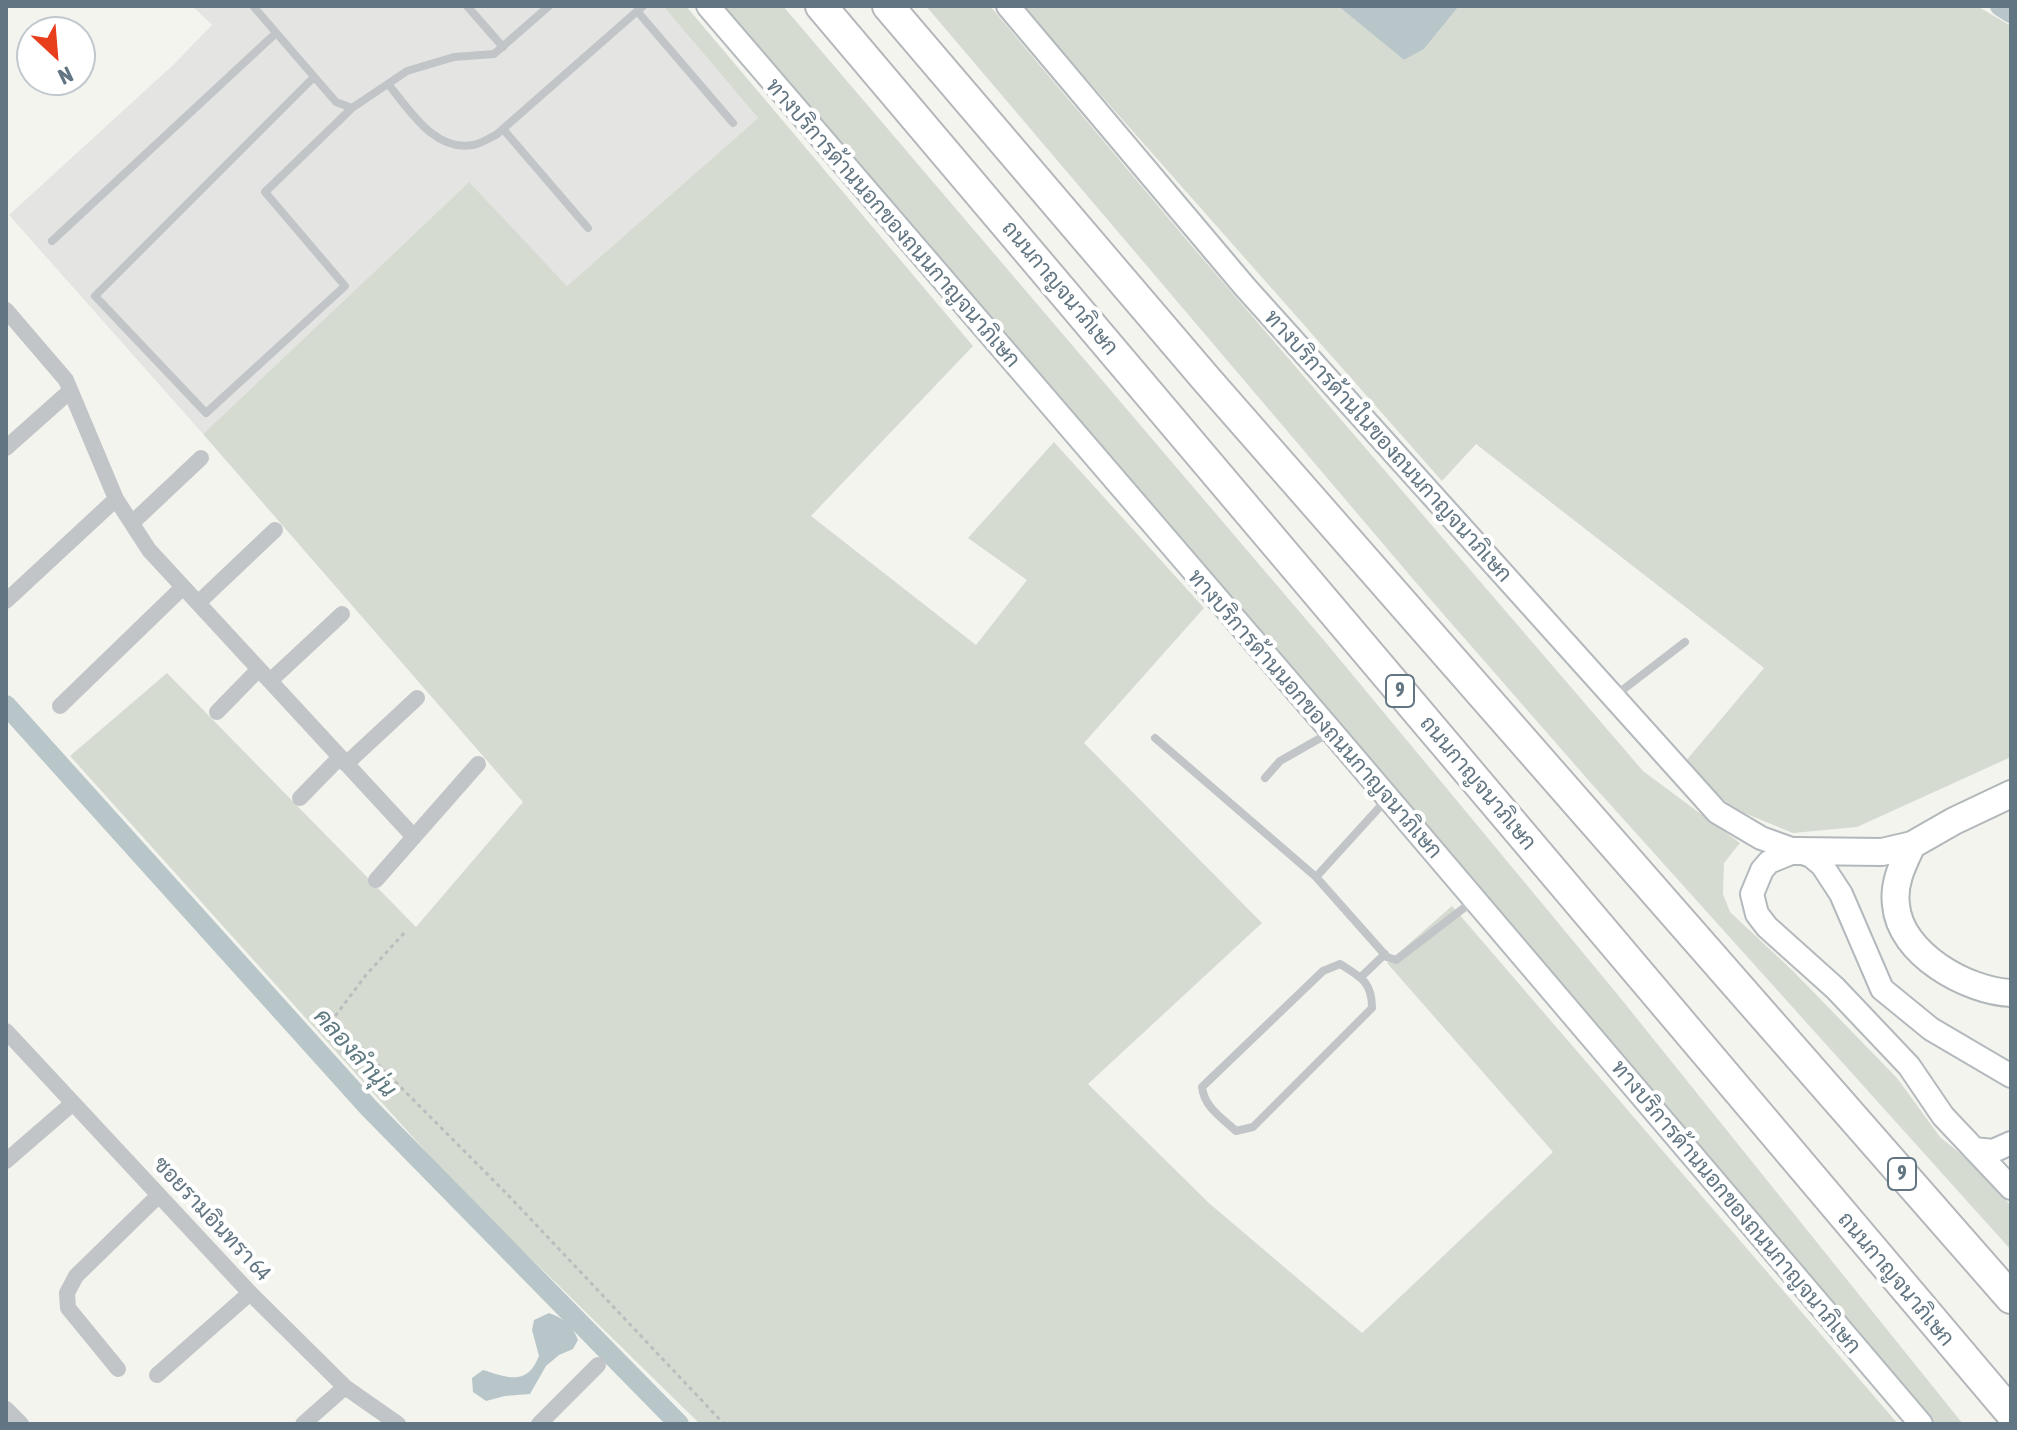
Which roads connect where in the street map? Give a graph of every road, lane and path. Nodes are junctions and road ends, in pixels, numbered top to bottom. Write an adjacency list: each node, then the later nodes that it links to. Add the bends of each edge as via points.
1 (253, 6): 9 (lane)
2 (467, 6): 10 (lane)
3 (549, 6): 10 (lane)
4 (708, 6): 35 (main road, ทางบริการด้านนอกของถนนกาญจนาภิเษก)
5 (821, 6): 66 (highway, ถนนกาญจนาภิเษก / 9)
6 (888, 6): 62 (highway, 9, via 1228,404)
7 (1008, 6): 31 (main road, ทางบริการด้านในของถนนกาญจนาภิเษก, via 1245,287)
8 (640, 8): 14 (lane); 15 (lane)
9 (276, 33): 11 (lane); 17 (lane)
10 (503, 47): 12 (lane, via 494,54 454,57 407,71)
11 (314, 77): 13 (lane, via 336,102); 13 (lane, via 95,296 206,413 345,286 265,192)
12 (388, 84): 13 (lane); 15 (lane, via 427,130 446,142 472,145)
13 (352, 108)
14 (733, 123)
15 (503, 129): 16 (lane)
16 (588, 228)
17 (52, 241)
18 (6, 310): 19 (street)
19 (70, 391): 20 (street); 22 (street)
20 (6, 448)
21 (201, 458): 23 (street)
22 (116, 499): 23 (street); 26 (street)
23 (132, 523): 25 (street)
24 (275, 530): 27 (street)
25 (183, 587): 27 (street); 33 (street)
26 (6, 601)
27 (198, 603): 30 (street)
28 (342, 614): 30 (street)
29 (1685, 642): 31 (lane)
30 (264, 675): 34 (street); 37 (street)
31 (1613, 697): 45 (main road, ทางบริการด้านในของถนนกาญจนาภิเษก, via 1717,812)
32 (417, 698): 37 (street)
33 (60, 706)
34 (217, 712)
35 (1332, 732): 39 (lane, via 1280,761); 42 (main road, ทางบริการด้านนอกของถนนกาญจนาภิเษก)
36 (1155, 738): 46 (lane)
37 (343, 760): 41 (street); 43 (street)
38 (478, 764): 43 (street)
39 (1265, 778)
40 (2011, 794): 44 (main road)
41 (300, 798)
42 (1387, 798): 46 (lane); 48 (main road, ทางบริการด้านนอกของถนนกาญจนาภิเษก)
43 (414, 837): 47 (street)
44 (1912, 845): 45 (main road, via 1882,852); 52 (main road, via 1898,877 1895,904 1905,935 1951,974 1979,989)
45 (1796, 851): 54 (main road, ทางบริการด้านในของถนนกาญจนาภิเษก, via 1811,856 1833,879 1882,989 1931,1029); 57 (main road, via 1762,870 1752,894 1757,914 1909,1066 1943,1116)
46 (1316, 877): 50 (lane)
47 (376, 880)
48 (1474, 900): 50 (lane, via 1396,960); 74 (main road, ทางบริการด้านนอกของถนนกาญจนาภิเษก)
49 (404, 933): 73 (path, via 333,1019)
50 (1385, 954): 51 (lane)
51 (1361, 977): 51 (lane, via 1372,992 1372,1008 1253,1127 1236,1131 1211,1109 1202,1087 1323,971 1340,964)
52 (2011, 993)
53 (6, 1031): 55 (street, ซอยรามอินทรา 64)
54 (2011, 1076)
55 (73, 1103): 58 (street); 60 (street, ซอยรามอินทรา 64)
56 (2011, 1143): 57 (main road, via 1993,1151)
57 (1974, 1149): 59 (main road)
58 (6, 1161)
59 (2011, 1188)
60 (159, 1195): 61 (street, ซอยรามอินทรา 64); 64 (street, via 76,1276 67,1293 68,1308)
61 (250, 1293): 65 (street); 67 (street, ซอยรามอินทรา 64)
62 (2011, 1298)
63 (598, 1365): 72 (street)
64 (118, 1369)
65 (157, 1375)
66 (1979, 1377): 68 (highway, ถนนกาญจนาภิเษก / 9); 69 (highway)
67 (345, 1387): 70 (street); 71 (street, ซอยรามอินทรา 64)
68 (2011, 1413)
69 (2011, 1422)
70 (303, 1424)
71 (398, 1424)
72 (539, 1424)
73 (724, 1424)
74 (1921, 1424)

